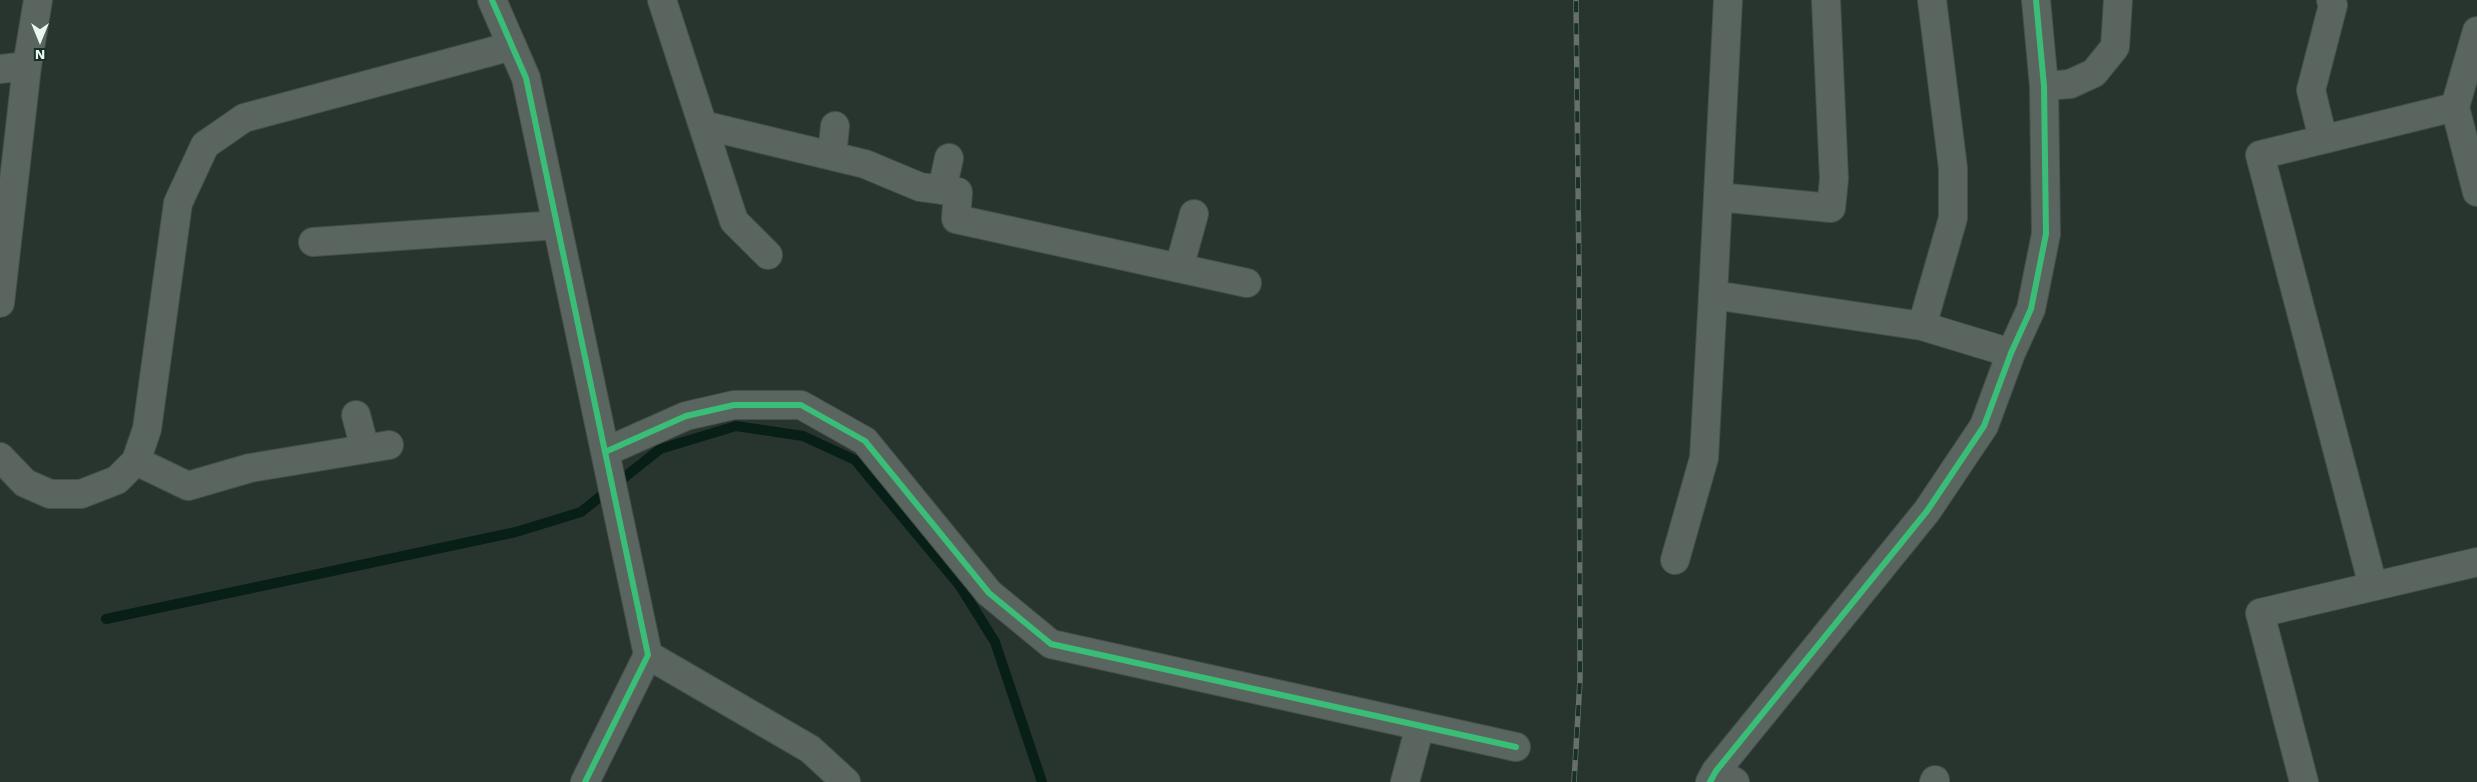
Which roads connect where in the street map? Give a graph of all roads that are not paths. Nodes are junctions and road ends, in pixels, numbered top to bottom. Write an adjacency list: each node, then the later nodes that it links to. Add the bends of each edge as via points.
1 (38, 0): 12 (street)
2 (492, 0): 11 (street)
3 (662, 0): 16 (street)
4 (1728, 0): 23 (street)
5 (1826, 0): 23 (street, via 1834,179 1831,208)
6 (1932, 0): 32 (street, via 1953,168 1953,218)
7 (2036, 0): 14 (street)
8 (2118, 0): 14 (street, via 2115,47 2094,73 2070,84)
9 (2331, 0): 18 (street, via 2311,90)
10 (2477, 31): 15 (street)
11 (512, 46): 25 (street, via 526,78); 37 (street, via 244,118 205,145 178,203 147,429)
12 (27, 66): 13 (street); 31 (street)
13 (0, 69)
14 (2044, 86): 33 (street, via 2046,234 2031,309)
15 (2455, 106): 18 (street); 22 (street)
16 (703, 125): 19 (street); 27 (street, via 734,221)
17 (835, 126): 19 (street)
18 (2323, 140): 40 (street, via 2260,155)
19 (832, 156): 21 (street, via 865,164 920,187)
20 (949, 158): 21 (street)
21 (942, 190): 28 (street, via 958,192 956,219)
22 (2477, 192)
23 (1718, 196): 30 (street)
24 (1194, 214): 28 (street)
25 (557, 225): 26 (street); 35 (street)
26 (314, 242)
27 (768, 255)
28 (1179, 268): 29 (street)
29 (1247, 283)
30 (1713, 295): 32 (street); 38 (street, via 1704,458)
31 (0, 303)
32 (1922, 326): 33 (street)
33 (2011, 353): 44 (street, via 1984,426 1927,511)
34 (356, 415): 37 (street, via 377,447 250,468 188,486)
35 (606, 457): 41 (street); 42 (street, via 686,416 734,405 801,405 865,441 989,593 1051,644)
36 (0, 458): 37 (street, via 25,483 50,494 90,491 117,480)
37 (136, 461)
38 (1675, 560)
39 (2477, 562): 40 (street)
40 (2372, 586): 48 (street, via 2260,613)
41 (648, 654): 45 (street); 46 (street, via 810,749)
42 (1420, 726): 43 (street); 47 (street)
43 (1516, 747)
44 (1720, 778)
45 (585, 782)
46 (846, 782)
47 (1405, 782)
48 (2304, 782)

